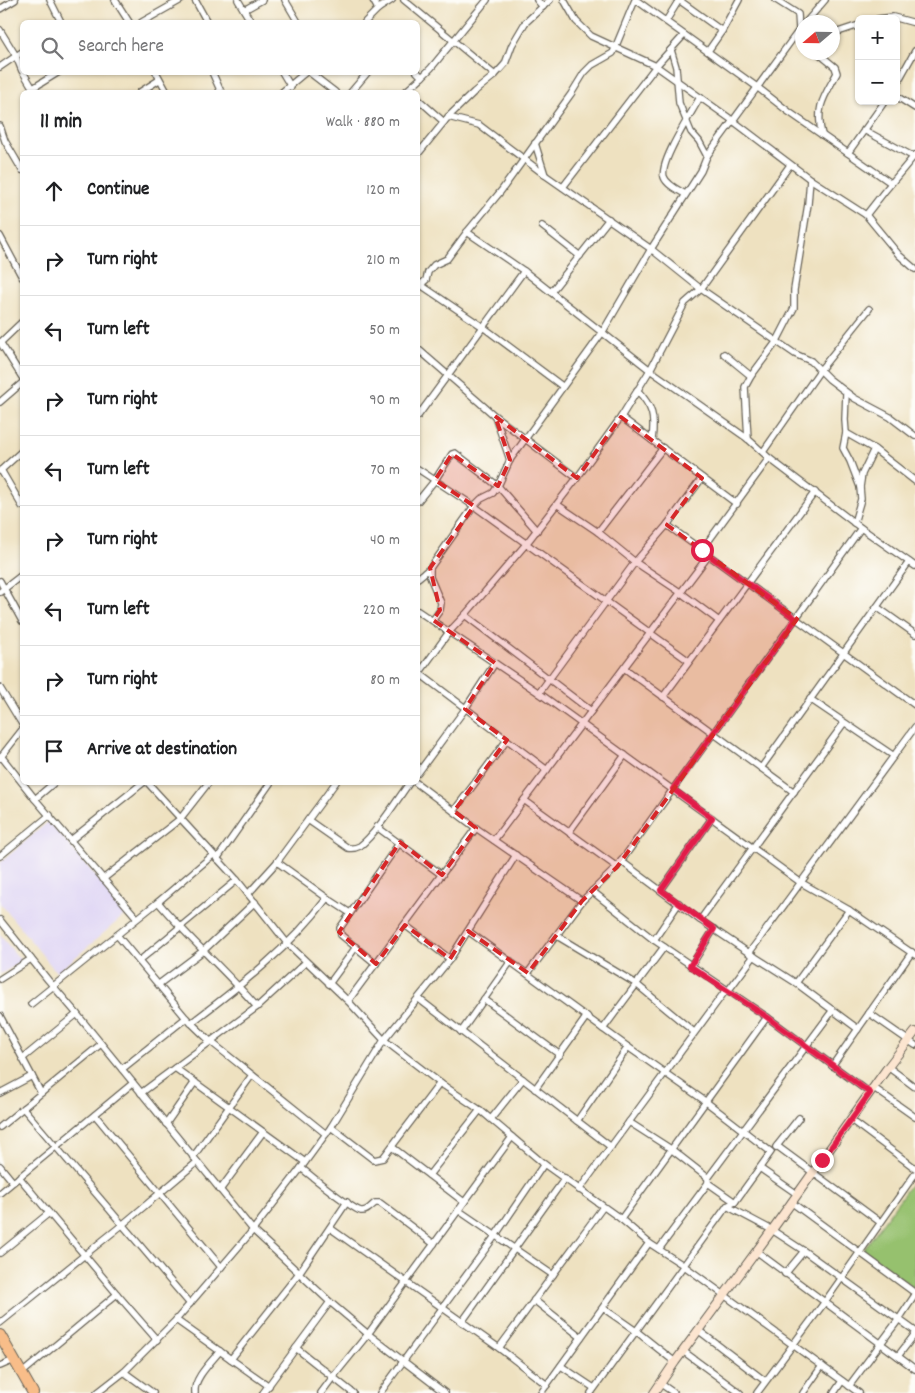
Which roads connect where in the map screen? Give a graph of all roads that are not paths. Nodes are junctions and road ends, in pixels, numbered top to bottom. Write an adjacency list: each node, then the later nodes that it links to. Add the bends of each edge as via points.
1 (15, 0): 22 (street)
2 (50, 0): 28 (street)
3 (115, 0): 29 (street)
4 (181, 0): 30 (street)
5 (194, 0): 31 (street)
6 (238, 0): 24 (street)
7 (262, 0): 24 (street)
8 (285, 0): 33 (street)
9 (373, 0): 23 (street)
10 (392, 0): 23 (street)
11 (404, 0): 43 (street)
12 (537, 0): 21 (street)
13 (550, 0): 21 (street)
14 (564, 0): 44 (street, via 576,21 591,36)
15 (635, 0): 35 (street); 44 (street)
16 (679, 0): 35 (street); 39 (street)
17 (739, 0): 39 (street)
18 (776, 0): 25 (street)
19 (825, 0): 26 (street)
20 (485, 1): 43 (street)
21 (543, 7): 64 (street, via 525,23 505,64)
22 (0, 9)
23 (378, 9): 34 (street)
24 (244, 10): 32 (street)
25 (798, 15)
26 (812, 15)
27 (900, 19): 36 (street)
28 (60, 20)
29 (128, 20)
30 (146, 20)
31 (206, 20)
32 (250, 20)
33 (297, 20)
34 (367, 20)
35 (666, 21): 41 (street)
36 (915, 23)
37 (855, 26): 40 (street)
38 (0, 30): 49 (street)
39 (722, 31): 46 (street)
40 (840, 31)
41 (684, 35): 45 (street); 46 (street)
42 (795, 38): 69 (street)
43 (453, 41): 54 (street, via 431,68); 64 (street)
44 (614, 48): 52 (street); 89 (street, via 610,56 584,73)
45 (672, 50): 52 (street); 67 (street)
46 (708, 51): 69 (street)
47 (915, 51): 65 (street)
48 (20, 53): 49 (street)
49 (16, 56): 51 (street); 53 (street)
50 (827, 60): 88 (street, via 837,73 820,105)
51 (20, 65)
52 (656, 66): 67 (street); 100 (street)
53 (0, 67)
54 (420, 74)
55 (25, 75): 70 (street)
56 (55, 75): 70 (street)
57 (157, 75): 66 (street)
58 (213, 75): 73 (street)
59 (284, 75): 68 (street)
60 (305, 75): 68 (street)
61 (312, 75): 75 (street)
62 (365, 75): 76 (street)
63 (419, 75): 77 (street)
64 (495, 75): 83 (street)
65 (900, 78)
66 (159, 80): 71 (street); 72 (street)
67 (676, 80): 78 (street); 85 (street)
68 (291, 87): 74 (street)
69 (757, 87): 84 (street); 88 (street)
70 (34, 90)
71 (143, 90)
72 (166, 90)
73 (220, 90)
74 (286, 90)
75 (332, 90)
76 (353, 90)
77 (408, 90)
78 (700, 98): 84 (street); 85 (street)
79 (900, 99): 82 (street)
80 (420, 100): 83 (street)
81 (882, 105): 87 (street)
82 (915, 108)
83 (446, 119): 90 (street); 94 (street, via 476,123)
84 (732, 120): 92 (street); 95 (street)
85 (686, 123): 92 (street); 101 (street, via 663,171 669,184)
86 (0, 126): 96 (street, via 4,141)
87 (864, 130): 91 (street); 93 (street)
88 (822, 135): 91 (street)
89 (535, 143): 94 (street); 97 (street)
90 (420, 151)
91 (848, 153): 99 (street)
92 (707, 156): 101 (street)
93 (914, 156): 99 (street)
94 (524, 158): 97 (street); 105 (street)
95 (790, 165): 98 (street); 114 (street)
96 (20, 167)
97 (546, 175): 100 (street)
98 (810, 179): 102 (street); 120 (street, via 794,308)
99 (891, 183): 102 (street)
100 (563, 187): 103 (street)
101 (685, 194): 107 (street)
102 (866, 215): 109 (street)
103 (609, 219): 107 (street); 108 (street)
104 (542, 226): 108 (street)
105 (467, 232): 110 (street); 112 (street, via 447,259 434,265 426,280)
106 (0, 236): 111 (street)
107 (651, 249): 114 (street); 119 (street)
108 (580, 256): 115 (street)
109 (915, 269)
110 (524, 271): 115 (street); 118 (street)
111 (20, 273)
112 (420, 283)
113 (420, 285): 118 (street)
114 (701, 289): 120 (street); 125 (street, via 685,303)
115 (551, 292): 119 (street)
116 (869, 309): 124 (street)
117 (20, 324): 121 (street)
118 (483, 327): 127 (street); 130 (street)
119 (602, 333): 125 (street); 130 (street)
120 (777, 341): 124 (street); 128 (street)
121 (0, 342): 126 (street)
122 (420, 351): 127 (street)
123 (724, 354): 128 (street)
124 (821, 369): 132 (street); 144 (street)
125 (650, 370): 131 (street); 140 (street)
126 (20, 374)
127 (448, 374): 134 (street); 135 (street)
128 (751, 376): 140 (street, via 745,387)
129 (20, 385): 133 (street)
130 (562, 386): 139 (street)
131 (637, 390): 136 (street); 141 (street, via 651,408)
132 (846, 393): 137 (street); 138 (street, via 890,416)
133 (0, 402)
134 (420, 413)
135 (495, 416): 139 (street); 147 (street)
136 (620, 417): 141 (street); 150 (street)
137 (846, 433): 143 (street); 155 (street, via 843,448)
138 (915, 436)
139 (526, 438): 147 (street); 150 (street)
140 (748, 439): 144 (street)
141 (652, 440): 142 (street)
142 (663, 448): 151 (street); 166 (street)
143 (874, 449): 153 (street); 155 (street, via 862,474)
144 (763, 452): 146 (street)
145 (20, 453): 149 (street)
146 (770, 458): 156 (street); 159 (street)
147 (510, 460): 154 (street)
148 (420, 470): 152 (street)
149 (1, 471): 158 (street)
150 (577, 478): 160 (street)
151 (702, 478): 159 (street); 163 (street)
152 (435, 480): 154 (street, via 454,453); 157 (street); 161 (street)
153 (915, 481)
154 (498, 486): 161 (street); 165 (street)
155 (860, 487): 162 (street, via 862,499)
156 (815, 492): 162 (street); 177 (street)
157 (420, 499)
158 (20, 503)
159 (737, 504): 168 (street)
160 (558, 505): 165 (street); 166 (street)
161 (474, 506): 167 (street); 173 (street)
162 (854, 522): 164 (street)
163 (667, 525): 168 (street); 170 (street)
164 (861, 528): 171 (street); 185 (street)
165 (536, 531): 167 (street)
166 (598, 532): 170 (street)
167 (526, 544): 180 (street); 183 (street)
168 (702, 550): 169 (street)
169 (709, 555): 177 (street); 179 (street)
170 (634, 562): 179 (street); 180 (street)
171 (909, 562): 172 (street); 181 (street)
172 (915, 566)
173 (430, 568): 174 (street); 186 (street, via 430,577 441,603)
174 (420, 576)
175 (20, 577): 178 (street)
176 (0, 581): 178 (street)
177 (748, 583): 185 (street); 187 (street)
178 (2, 591): 184 (street)
179 (680, 592): 187 (street); 189 (street)
180 (607, 602): 189 (street); 197 (street)
181 (878, 607): 190 (street); 191 (street)
182 (420, 612): 186 (street)
183 (465, 615): 188 (street); 197 (street)
184 (20, 618)
185 (796, 619): 191 (street); 210 (street)
186 (433, 620): 188 (street)
187 (719, 621): 192 (street)
188 (449, 632): 193 (street); 195 (street)
189 (650, 634): 192 (street); 194 (street)
190 (915, 634)
191 (844, 654): 201 (street); 202 (street)
192 (689, 662): 200 (street)
193 (496, 663): 199 (street); 203 (street)
194 (624, 668): 200 (street); 204 (street)
195 (420, 671)
196 (420, 675): 203 (street)
197 (550, 679): 199 (street); 204 (street)
198 (0, 688): 205 (street)
199 (539, 693): 206 (street)
200 (663, 697): 210 (street)
201 (810, 699): 207 (street); 215 (street)
202 (915, 705)
203 (465, 709): 211 (street); 216 (street)
204 (591, 711): 206 (street)
205 (20, 721)
206 (581, 724): 212 (street); 217 (street)
207 (844, 724): 213 (street); 229 (street)
208 (915, 727): 213 (street)
209 (20, 733): 214 (street)
210 (714, 733): 215 (street); 228 (street)
211 (507, 740): 217 (street); 232 (street)
212 (625, 755): 228 (street); 239 (street)
213 (894, 756): 252 (street)
214 (1, 757): 218 (street)
215 (760, 768): 229 (street)
216 (420, 770)
217 (547, 770): 231 (street)
218 (20, 780)
219 (24, 785): 230 (street)
220 (51, 785): 230 (street)
221 (141, 785): 240 (street)
222 (148, 785): 235 (street)
223 (208, 785): 235 (street)
224 (268, 785): 246 (street)
225 (334, 785): 236 (street)
226 (408, 785): 237 (street)
227 (419, 785): 232 (street)
228 (673, 789): 234 (street); 248 (street)
229 (794, 792): 243 (street)
230 (35, 799): 233 (street)
231 (524, 800): 239 (street); 241 (street)
232 (454, 810): 238 (street)
233 (50, 815): 240 (street); 245 (street)
234 (712, 818): 243 (street); 253 (street)
235 (180, 819): 246 (street); 250 (street)
236 (308, 820): 237 (street, via 354,849); 247 (street)
237 (377, 827): 242 (street)
238 (476, 828): 241 (street); 249 (street)
239 (569, 832): 248 (street)
240 (71, 840): 250 (street)
241 (494, 840): 244 (street)
242 (400, 842): 249 (street); 262 (street)
243 (752, 847): 252 (street); 265 (street)
244 (516, 855): 257 (street); 269 (street)
245 (0, 856)
246 (215, 857): 251 (street); 258 (street)
247 (277, 862): 255 (street); 256 (street)
248 (619, 864): 253 (street); 254 (street)
249 (442, 875): 266 (street)
250 (103, 879): 263 (street)
251 (237, 880): 255 (street); 267 (street)
252 (800, 882): 261 (street); 278 (street)
253 (661, 890): 260 (street)
254 (592, 891): 257 (street); 272 (street)
255 (248, 894): 259 (street)
256 (326, 898): 262 (street); 273 (street)
257 (582, 901): 271 (street)
258 (158, 902): 263 (street); 267 (street)
259 (255, 902): 273 (street); 276 (street)
260 (680, 904): 265 (street); 272 (street)
261 (849, 910): 277 (street); 289 (street)
262 (350, 913): 274 (street, via 339,932)
263 (137, 918): 270 (street)
264 (0, 920): 280 (street)
265 (700, 920): 268 (street)
266 (405, 925): 279 (street); 284 (street)
267 (179, 927): 276 (street); 281 (street)
268 (714, 929): 278 (street); 285 (street)
269 (468, 931): 279 (street); 282 (street)
270 (117, 934): 281 (street); 292 (street)
271 (557, 936): 286 (street); 288 (street)
272 (654, 940): 275 (street)
273 (287, 943): 283 (street); 293 (street)
274 (356, 947): 284 (street); 291 (street)
275 (664, 947): 285 (street); 288 (street)
276 (203, 951): 290 (street); 293 (street)
277 (913, 954): 301 (street)
278 (751, 955): 289 (street); 294 (street)
279 (450, 958): 295 (street)
280 (31, 959): 287 (street); 292 (street)
281 (139, 961): 290 (street)
282 (511, 961): 286 (street); 296 (street)
283 (306, 962): 291 (street); 299 (street)
284 (376, 964): 297 (street)
285 (690, 966): 294 (street)
286 (528, 973): 304 (street)
287 (0, 979)
288 (635, 983): 308 (street); 311 (street)
289 (796, 983): 300 (street)
290 (158, 984): 306 (street)
291 (329, 984): 297 (street)
292 (53, 986): 298 (street); 302 (street)
293 (239, 987): 299 (street); 307 (street)
294 (727, 990): 305 (street); 311 (street)
295 (419, 999): 310 (street); 313 (street)
296 (484, 999): 310 (street); 319 (street)
297 (348, 1001): 313 (street)
298 (31, 1004)
299 (258, 1007): 314 (street)
300 (833, 1010): 309 (street); 318 (street)
301 (869, 1013): 309 (street); 315 (street)
302 (77, 1014): 316 (street); 320 (street)
303 (0, 1016): 320 (street)
304 (587, 1016): 308 (street); 319 (street)
305 (767, 1017): 318 (street); 338 (street)
306 (186, 1018): 307 (street); 324 (street)
307 (191, 1023): 314 (street)
308 (603, 1028): 317 (street)
309 (858, 1029): 321 (street)
310 (461, 1032): 328 (street)
311 (694, 1032): 325 (street)
312 (915, 1032): 315 (main road)
313 (384, 1040): 331 (street); 351 (street)
314 (210, 1041): 323 (street); 326 (street)
315 (912, 1042): 322 (main road)
316 (102, 1044): 324 (street); 336 (street)
317 (628, 1047): 325 (street); 347 (street)
318 (806, 1047): 321 (street); 352 (street)
319 (560, 1054): 333 (street)
320 (23, 1058): 327 (street)
321 (832, 1066): 334 (street)
322 (888, 1067): 332 (street); 334 (main road)
323 (176, 1068): 329 (street); 337 (street)
324 (122, 1070): 330 (street)
325 (664, 1073): 338 (street); 348 (street)
326 (252, 1075): 339 (street); 354 (street)
327 (32, 1076): 335 (street); 336 (street)
328 (523, 1079): 333 (street); 345 (street)
329 (195, 1082): 339 (street); 349 (street)
330 (133, 1083): 337 (street); 342 (street)
331 (440, 1083): 341 (street); 358 (street)
332 (915, 1087)
333 (535, 1089): 347 (street)
334 (872, 1090): 343 (street); 346 (main road)
335 (0, 1093)
336 (41, 1093): 340 (street)
337 (140, 1093): 349 (street)
338 (706, 1101): 352 (street); 360 (street)
339 (229, 1107): 353 (street); 362 (street)
340 (23, 1108): 350 (street); 357 (street)
341 (480, 1110): 345 (street); 371 (street)
342 (95, 1115): 357 (street); 379 (street)
343 (915, 1117)
344 (799, 1118): 356 (street)
345 (491, 1119): 355 (street)
346 (851, 1120): 368 (street); 369 (main road)
347 (577, 1121): 359 (street)
348 (629, 1122): 359 (street); 360 (street)
349 (166, 1124): 362 (street)
350 (0, 1127)
351 (331, 1128): 354 (street); 358 (street, via 374,1160 383,1158)
352 (743, 1130): 361 (street); 374 (street)
353 (263, 1132): 363 (street); 376 (street)
354 (326, 1134): 363 (street)
355 (512, 1137): 364 (street); 382 (street)
356 (776, 1146): 361 (street); 369 (street)
357 (56, 1147): 372 (street); 391 (street)
358 (392, 1147): 371 (street)
359 (611, 1147): 377 (street)
360 (671, 1149): 374 (street); 389 (street)
361 (771, 1152): 367 (street)
362 (195, 1159): 376 (street); 379 (street)
363 (305, 1162): 366 (street)
364 (544, 1164): 373 (street); 395 (street)
365 (0, 1166): 375 (street)
366 (301, 1168): 381 (street); 393 (street)
367 (761, 1168): 380 (street); 383 (street)
368 (915, 1168)
369 (813, 1173): 380 (main road); 390 (street)
370 (915, 1174): 390 (street)
371 (429, 1175): 382 (street)
372 (19, 1178): 375 (street); 388 (street)
373 (565, 1178): 377 (street); 398 (street)
374 (708, 1181): 383 (street); 399 (street)
375 (13, 1182): 378 (street)
376 (220, 1190): 393 (street)
377 (579, 1190): 386 (street)
378 (0, 1193)
379 (160, 1193): 391 (street); 406 (street)
380 (797, 1194): 384 (main road)
381 (346, 1202): 392 (street); 397 (street, via 364,1211 380,1203)
382 (464, 1202): 387 (street)
383 (735, 1202): 385 (street)
384 (791, 1202): 394 (main road); 401 (street)
385 (727, 1206): 394 (street); 405 (street)
386 (603, 1207): 389 (street); 409 (street)
387 (458, 1210): 395 (street); 397 (street)
388 (49, 1213): 403 (street); 404 (street)
389 (622, 1219): 396 (street)
390 (880, 1222): 401 (street)
391 (122, 1224): 404 (street); 418 (street)
392 (330, 1228): 407 (street); 411 (street)
393 (253, 1230): 406 (street); 407 (street)
394 (772, 1230): 400 (street); 402 (main road)
395 (495, 1236): 398 (street); 419 (street)
396 (649, 1243): 399 (street); 420 (street)
397 (434, 1244): 411 (street)
398 (514, 1248): 409 (street); 423 (street)
399 (659, 1249): 405 (street)
400 (804, 1251): 408 (street); 410 (street)
401 (859, 1251): 410 (street); 413 (street)
402 (756, 1252): 408 (street); 414 (main road)
403 (0, 1253)
404 (84, 1255): 412 (street); 424 (street)
405 (683, 1264): 414 (street); 426 (street)
406 (221, 1267): 418 (street)
407 (299, 1273): 416 (street); 439 (street)
408 (785, 1274): 417 (street)
409 (553, 1275): 415 (street)
410 (841, 1278): 417 (street); 421 (street)
411 (406, 1282): 419 (street); 428 (street)
412 (117, 1294): 431 (street); 448 (street)
413 (915, 1294): 421 (street)
414 (724, 1295): 425 (main road); 433 (street)
415 (534, 1300): 430 (street); 435 (street)
416 (330, 1302): 428 (street); 434 (street)
417 (824, 1303): 432 (street); 433 (street)
418 (190, 1304): 422 (street)
419 (442, 1308): 423 (street); 441 (street)
420 (603, 1308): 426 (street); 430 (street)
421 (899, 1319): 427 (street); 432 (street)
422 (176, 1320): 431 (street); 436 (street)
423 (462, 1322): 435 (street)
424 (0, 1323)
425 (698, 1330): 437 (main road); 450 (street)
426 (636, 1331): 442 (street); 456 (street)
427 (915, 1333): 438 (street)
428 (368, 1334): 441 (street); 449 (street)
429 (0, 1335): 440 (highway)
430 (582, 1337): 444 (street)
431 (157, 1340): 447 (street)
432 (880, 1343): 438 (street); 455 (street)
433 (792, 1344): 445 (street); 450 (street)
434 (296, 1348): 449 (street); 454 (street)
435 (499, 1348): 453 (street)
436 (220, 1351): 439 (street); 460 (street, via 197,1382)
437 (683, 1351): 442 (main road); 469 (street)
438 (898, 1356): 446 (street)
439 (231, 1359): 454 (street)
440 (14, 1360): 443 (street); 448 (highway)
441 (404, 1361): 464 (street); 465 (street)
442 (674, 1362): 452 (main road)
443 (0, 1366)
444 (561, 1366): 453 (street); 456 (street)
445 (822, 1366): 451 (street); 471 (street)
446 (915, 1369)
447 (124, 1372): 458 (street); 459 (street)
448 (22, 1373): 457 (highway)
449 (332, 1377): 462 (street); 463 (street)
450 (765, 1381): 470 (street)
451 (842, 1381): 455 (street); 472 (street)
452 (661, 1384): 467 (main road); 468 (street)
453 (547, 1385): 466 (street)
454 (269, 1386): 461 (street)
455 (849, 1386): 473 (street)
456 (593, 1391)
457 (33, 1393)
458 (97, 1393)
459 (153, 1393)
460 (196, 1393)
461 (263, 1393)
462 (321, 1393)
463 (353, 1393)
464 (380, 1393)
465 (445, 1393)
466 (541, 1393)
467 (654, 1393)
468 (674, 1393)
469 (740, 1393)
470 (756, 1393)
471 (803, 1393)
472 (834, 1393)
473 (859, 1393)

